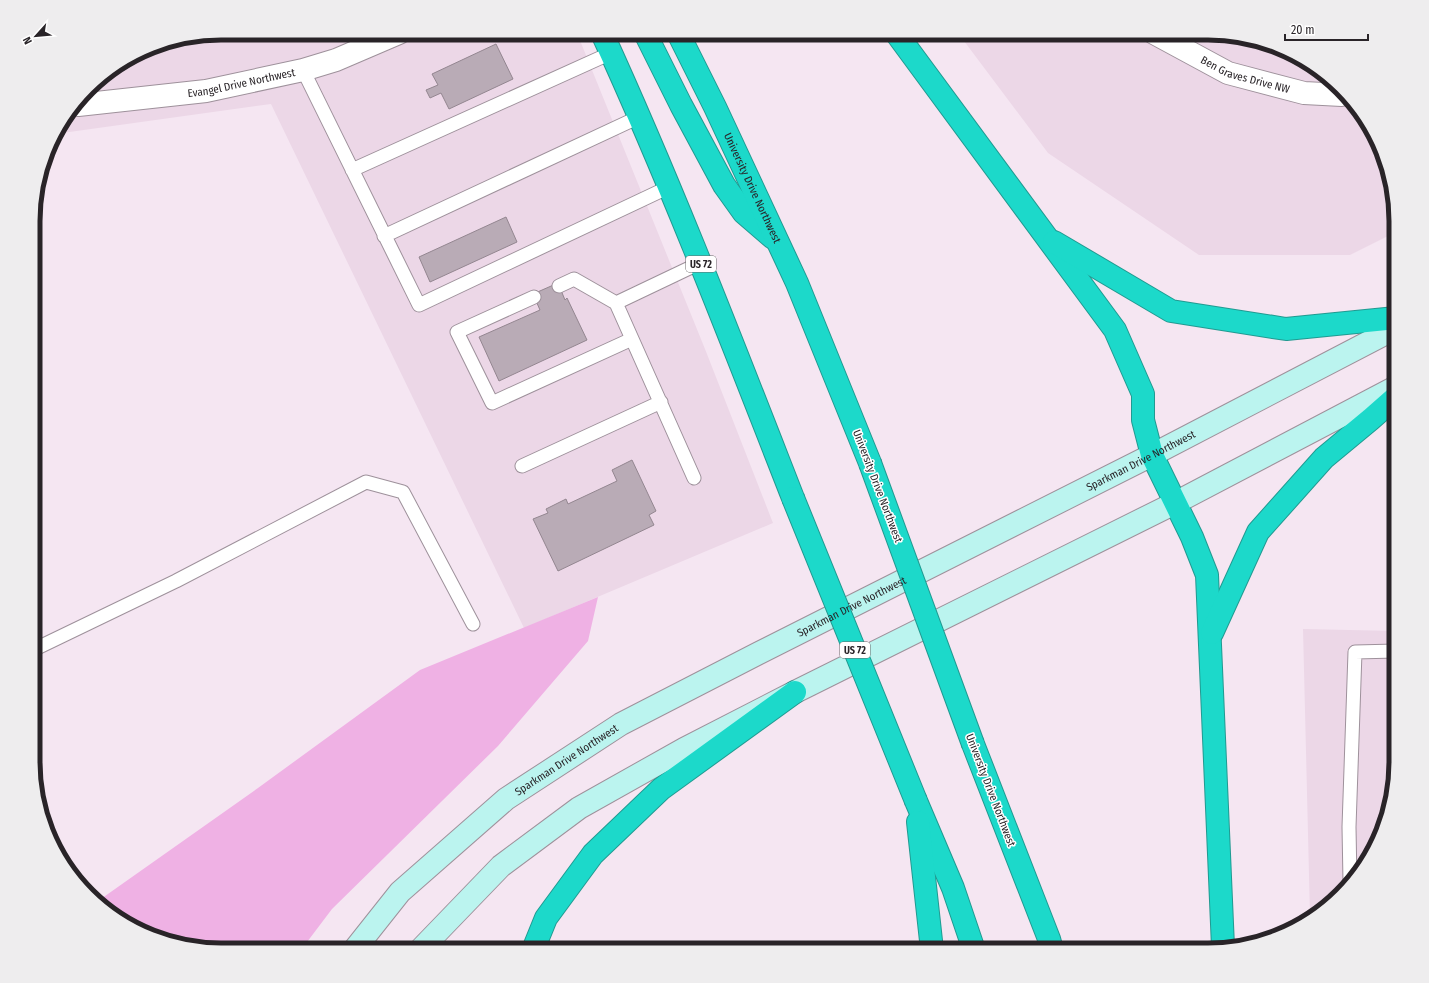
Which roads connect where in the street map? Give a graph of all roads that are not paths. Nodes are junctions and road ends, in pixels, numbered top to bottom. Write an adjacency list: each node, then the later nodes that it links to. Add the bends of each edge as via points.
1 (381, 40): 8 (street, Evangel Drive Northwest, via 336,60)
2 (605, 40): 7 (highway, US 72)
3 (648, 40): 16 (highway, via 724,185 744,213)
4 (682, 40): 16 (highway, University Drive Northwest)
5 (901, 40): 15 (highway)
6 (1167, 40): 9 (street, Ben Graves Drive NW, via 1228,73 1304,94)
7 (611, 54): 11 (highway, US 72); 12 (lane)
8 (303, 70): 10 (street, Evangel Drive Northwest, via 206,91); 12 (lane)
9 (1338, 95)
10 (83, 104)
11 (639, 117): 13 (highway, US 72); 14 (lane)
12 (352, 170): 14 (lane)
13 (669, 187): 14 (lane, via 419,305); 17 (highway, US 72)
14 (384, 236)
15 (1046, 238): 21 (highway, via 1171,310 1286,329); 27 (highway, via 1115,330 1143,394 1142,420)
16 (778, 242): 43 (highway, University Drive Northwest, bridge, via 870,464 973,744)
17 (700, 263): 20 (lane); 36 (highway, US 72, bridge)
18 (559, 286): 20 (lane, via 574,279)
19 (534, 297): 23 (lane, via 457,332 492,403)
20 (616, 303): 23 (lane)
21 (1389, 319)
22 (1389, 332): 27 (main road, Sparkman Drive Northwest)
23 (632, 339): 25 (lane)
24 (1389, 390): 30 (main road)
25 (661, 402): 28 (lane); 29 (lane)
26 (1389, 403): 32 (highway, via 1324,458 1258,532)
27 (1152, 455): 30 (highway); 38 (main road, Sparkman Drive Northwest, via 621,724 506,799 400,892)
28 (522, 466)
29 (694, 478)
30 (1175, 503): 32 (highway, via 1207,574); 35 (main road)
31 (473, 624): 33 (lane, via 403,492 366,482 176,581)
32 (1210, 638): 44 (highway)
33 (40, 647)
34 (1389, 651): 37 (lane, via 1355,652)
35 (795, 692): 39 (main road, via 684,749 579,808 501,866); 40 (highway, via 661,789 593,854 546,918)
36 (916, 801): 41 (highway); 42 (highway, US 72, via 954,888)
37 (1350, 874)
38 (360, 943)
39 (427, 943)
40 (536, 943)
41 (931, 943)
42 (972, 943)
43 (1050, 943)
44 (1223, 943)

